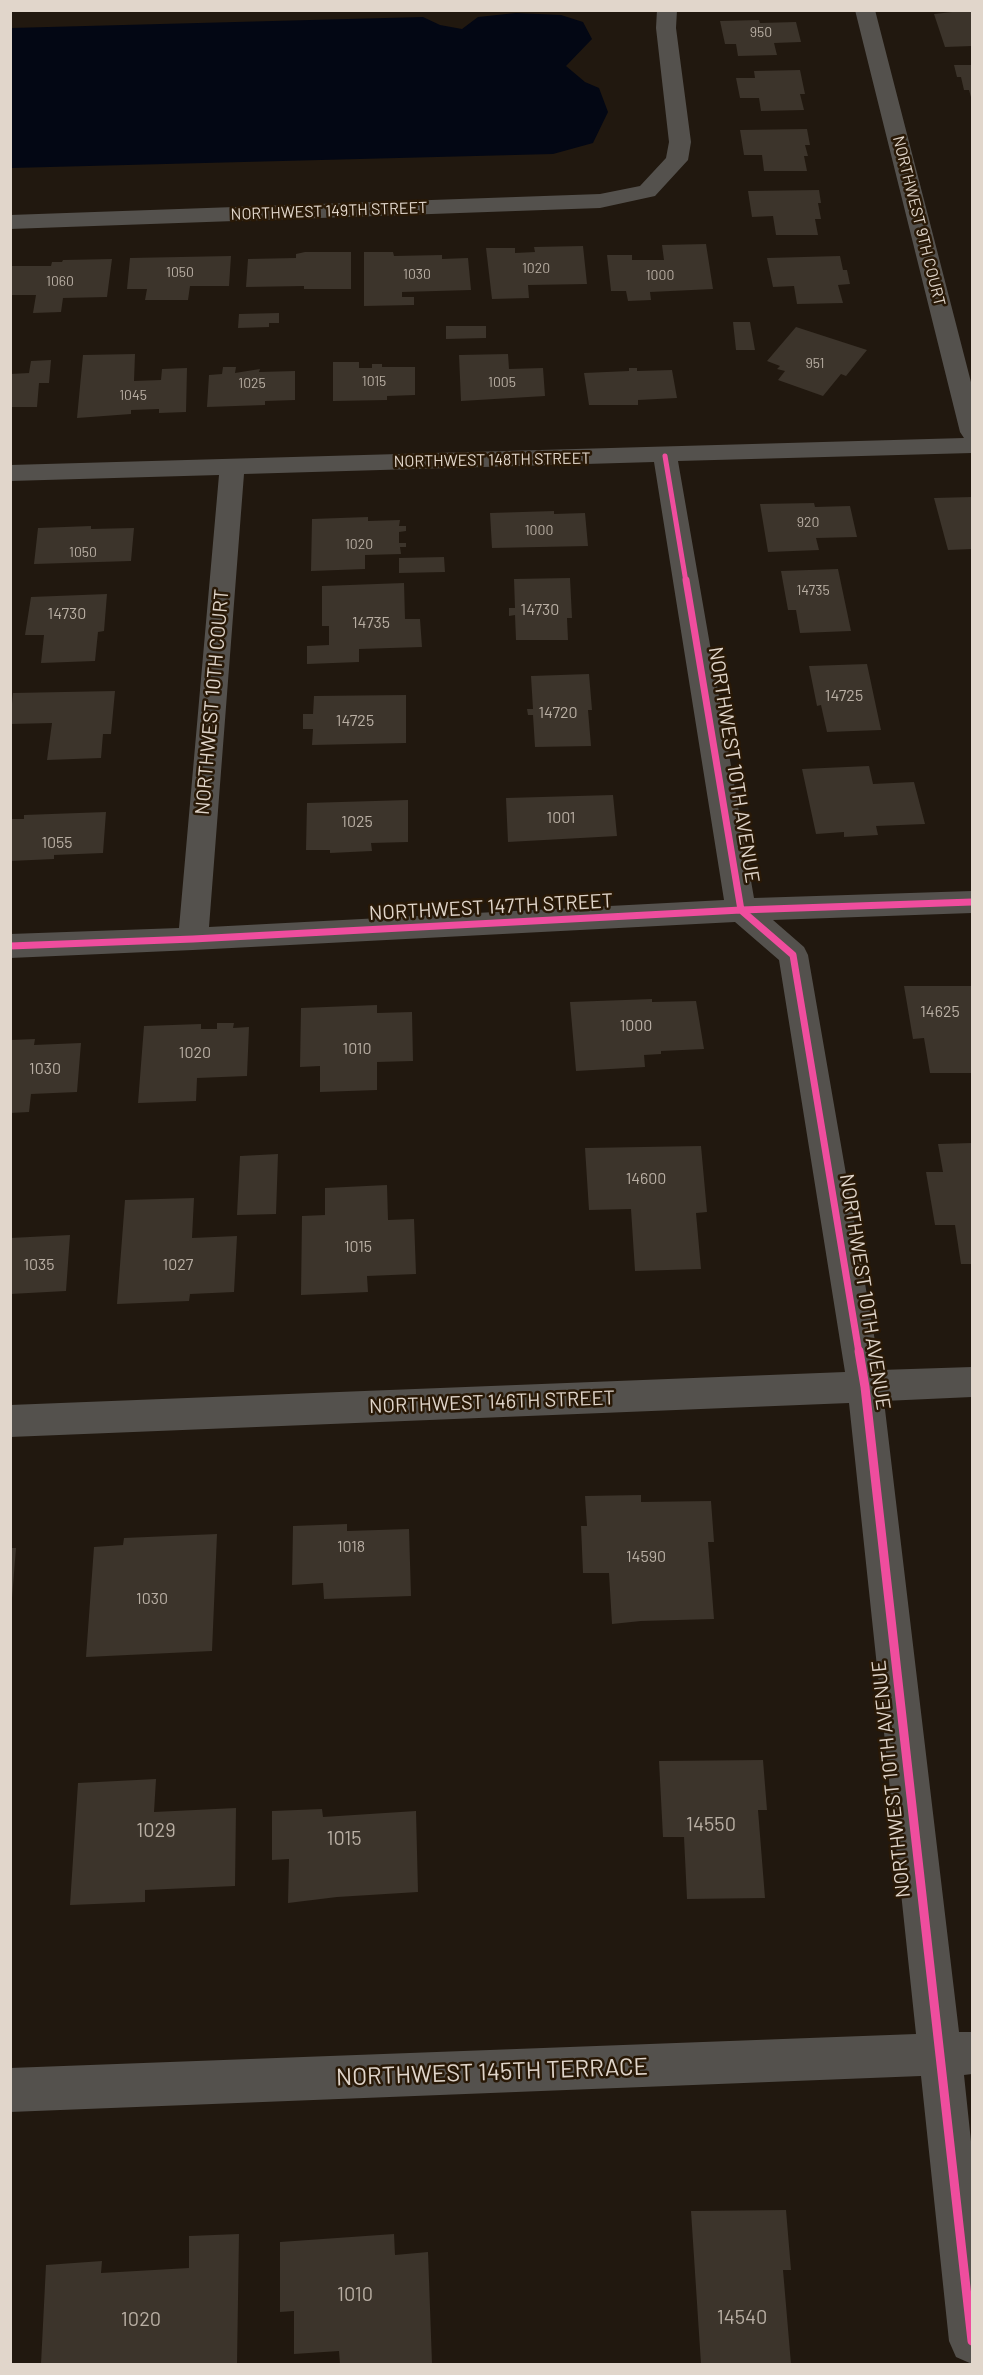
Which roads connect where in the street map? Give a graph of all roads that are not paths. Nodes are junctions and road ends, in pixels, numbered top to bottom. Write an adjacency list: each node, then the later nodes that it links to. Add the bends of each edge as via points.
1 (667, 10): 3 (street, NORTHWEST 149TH STREET, via 680,142 677,160 647,191 600,201)
2 (865, 10): 4 (street, NORTHWEST 9TH COURT)
3 (10, 222)
4 (972, 432)
5 (972, 445): 6 (street, NORTHWEST 148TH STREET)
6 (665, 456): 7 (street, NORTHWEST 148TH STREET); 10 (street, NORTHWEST 10TH AVENUE)
7 (232, 466): 8 (street, NORTHWEST 148TH STREET); 11 (street, NORTHWEST 10TH COURT)
8 (10, 473)
9 (972, 902): 10 (street, NORTHWEST 147TH STREET)
10 (741, 910): 11 (street, NORTHWEST 147TH STREET); 14 (street, NORTHWEST 10TH AVENUE, via 793,955)
11 (193, 939): 12 (street, NORTHWEST 147TH STREET)
12 (10, 946)
13 (972, 1382): 14 (street, NORTHWEST 146TH STREET)
14 (864, 1387): 15 (street, NORTHWEST 146TH STREET); 16 (street, NORTHWEST 10TH AVENUE)
15 (10, 1421)
16 (955, 2054): 17 (street, NORTHWEST 145TH TERRACE); 18 (street, NORTHWEST 10TH AVENUE)
17 (10, 2090)
18 (972, 2341)

